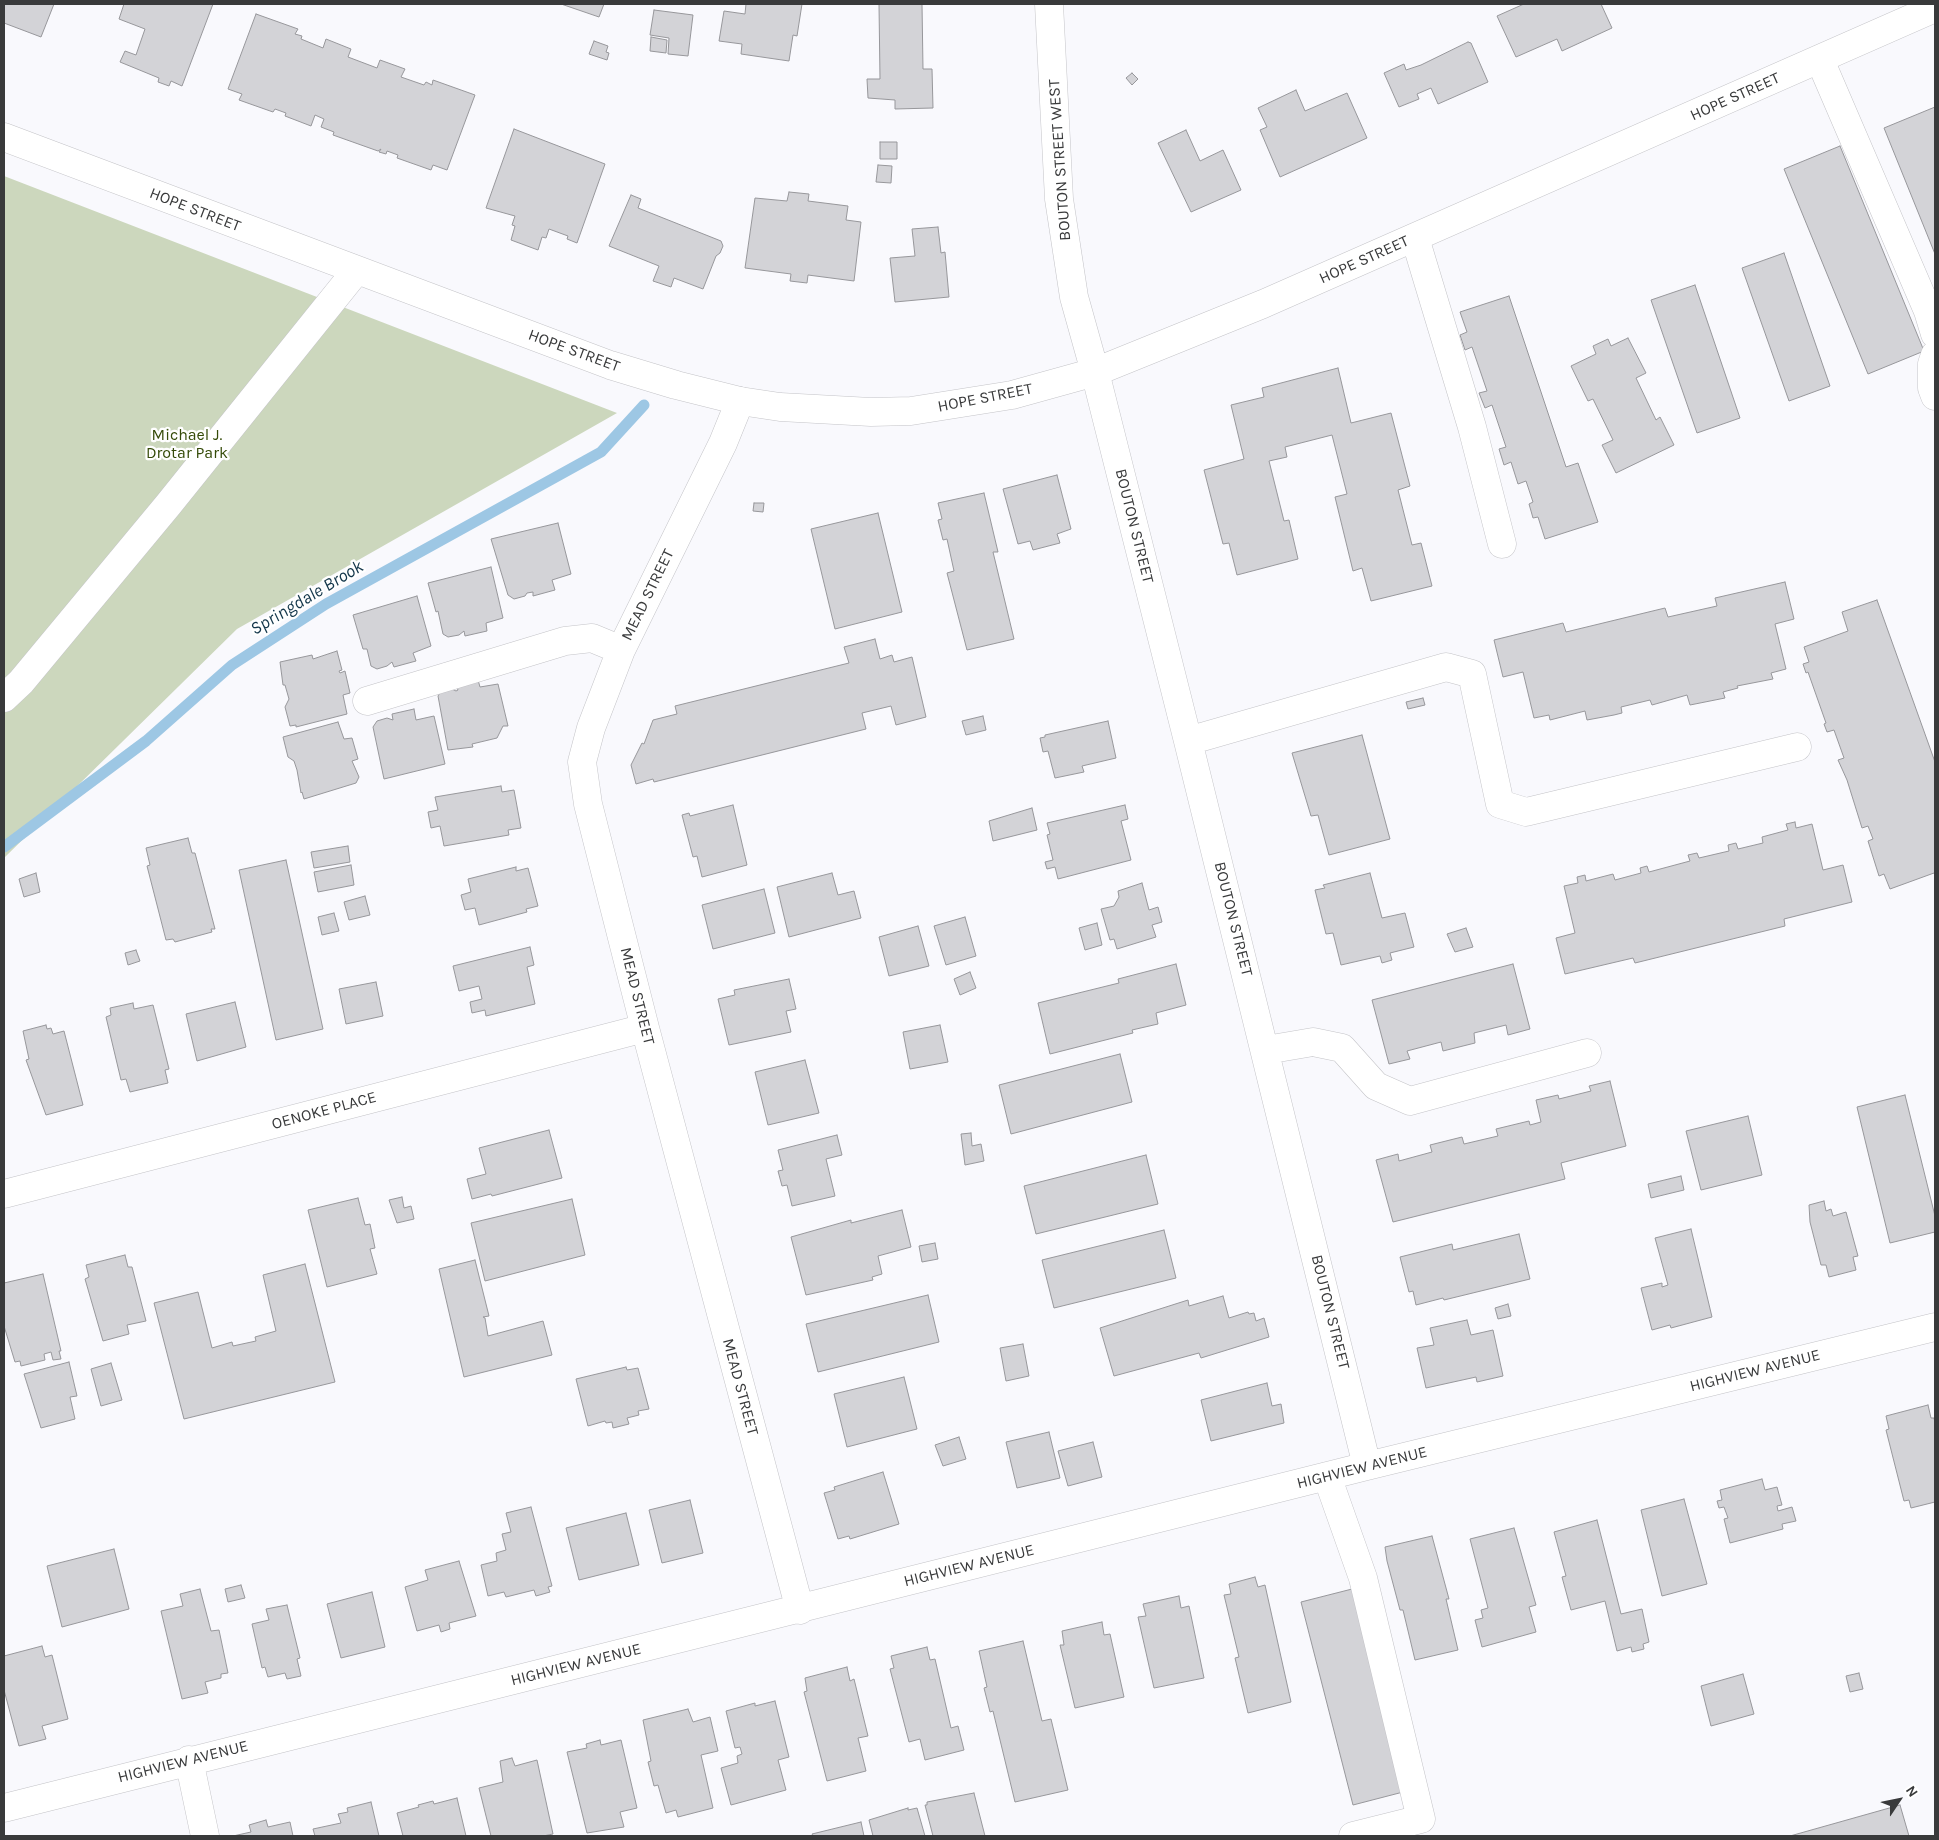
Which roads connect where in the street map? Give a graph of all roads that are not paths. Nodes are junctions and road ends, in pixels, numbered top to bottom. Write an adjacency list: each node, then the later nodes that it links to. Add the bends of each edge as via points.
1 (1049, 4): 9 (street, BOUTON STREET WEST, via 1059,198 1074,297)
2 (1935, 8): 3 (street, HOPE STREET)
3 (1820, 60): 5 (street, HOPE STREET); 7 (street, via 1928,310)
4 (4, 138): 6 (street, HOPE STREET)
5 (1415, 238): 9 (street, HOPE STREET); 12 (street, via 1472,427)
6 (356, 271): 11 (street, HOPE STREET, via 610,365); 14 (street, via 161,513 21,682)
7 (1935, 334)
8 (1935, 355): 10 (street, via 1932,364)
9 (1095, 372): 11 (street, HOPE STREET, via 995,398 911,411 816,410); 16 (street, BOUTON STREET)
10 (1935, 396)
11 (740, 401): 13 (street, MEAD STREET, via 724,443)
12 (1502, 544)
13 (621, 650): 15 (street, via 592,638 565,641); 18 (street, MEAD STREET, via 591,728 582,762 588,804)
14 (4, 698)
15 (367, 701)
16 (1188, 741): 17 (street, via 1446,667 1472,674 1500,804 1526,812); 19 (street, BOUTON STREET)
17 (1797, 747)
18 (644, 1028): 21 (street, OENOKE PLACE); 25 (street, MEAD STREET)
19 (1266, 1050): 20 (street, via 1313,1042 1342,1048 1376,1086 1410,1101); 23 (street, BOUTON STREET)
20 (1586, 1053)
21 (4, 1194)
22 (1935, 1327): 23 (street, HIGHVIEW AVENUE)
23 (1367, 1466): 24 (street, HIGHVIEW AVENUE)
24 (1327, 1476): 25 (street, HIGHVIEW AVENUE); 29 (street, via 1363,1578 1421,1819)
25 (800, 1610): 26 (street, HIGHVIEW AVENUE)
26 (189, 1760): 27 (street, HIGHVIEW AVENUE); 28 (street)
27 (4, 1808)
28 (204, 1836)
29 (1354, 1836)

